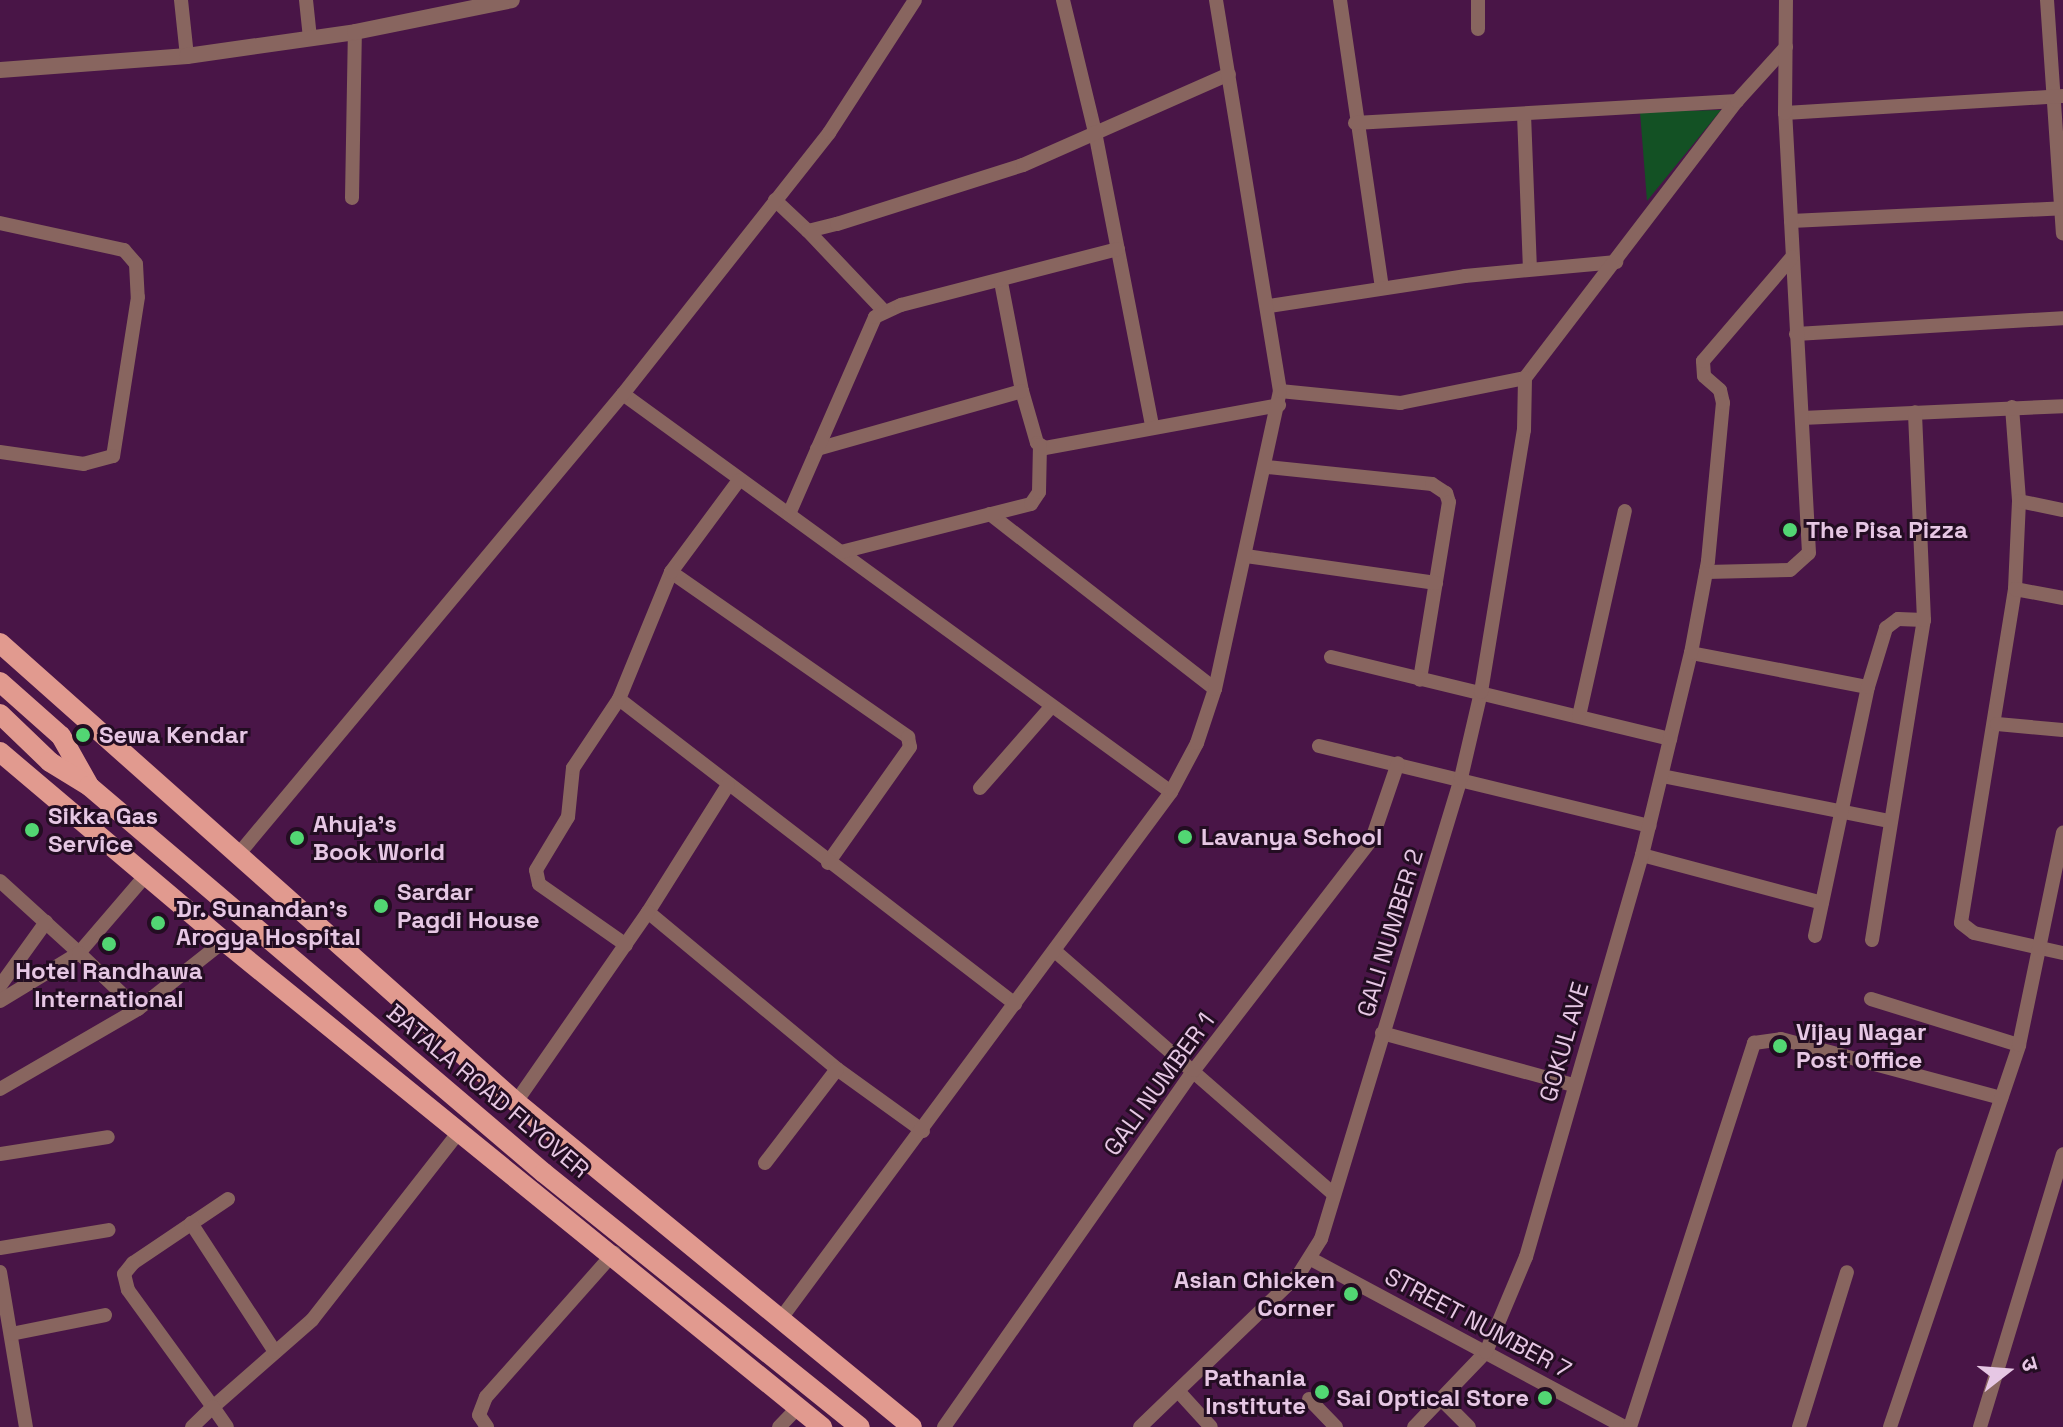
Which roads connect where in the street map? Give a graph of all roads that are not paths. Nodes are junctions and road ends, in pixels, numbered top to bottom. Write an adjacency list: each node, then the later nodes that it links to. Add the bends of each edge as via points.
1 (181, 0): 15 (street)
2 (306, 0): 13 (street)
3 (512, 0): 12 (street)
4 (915, 0): 25 (street, via 863,86)
5 (1063, 0): 23 (street)
6 (1216, 0): 17 (street)
7 (1340, 0): 22 (street)
8 (1478, 0): 11 (street)
9 (1786, 0): 14 (street)
10 (2047, 0): 18 (street)
11 (1478, 29)
12 (355, 32): 13 (street); 24 (street)
13 (310, 37): 15 (street)
14 (1786, 47): 19 (street); 20 (street)
15 (187, 56): 16 (street)
16 (0, 70)
17 (1229, 74): 23 (street); 37 (street)
18 (2058, 96): 20 (street); 26 (street)
19 (1737, 101): 21 (street); 33 (street)
20 (1785, 113): 27 (street)
21 (1524, 114): 22 (street); 34 (street)
22 (1355, 123): 36 (street)
23 (1095, 132): 29 (street, via 954,191); 31 (street)
24 (352, 198)
25 (775, 200): 29 (street); 43 (street)
26 (2062, 208): 27 (street); 30 (street)
27 (1791, 221): 32 (street)
28 (0, 223): 52 (street, via 124,250 136,264 138,297 121,432 113,456 84,464)
29 (808, 231): 38 (street)
30 (2063, 233)
31 (1118, 249): 35 (street); 49 (street)
32 (1792, 257): 40 (street); 63 (street, GOKUL AVE, via 1703,361 1704,376 1720,390 1723,403)
33 (1616, 262): 34 (street); 41 (street)
34 (1530, 269): 36 (street)
35 (1001, 282): 38 (street); 42 (street)
36 (1382, 288): 37 (street)
37 (1269, 306): 44 (street)
38 (884, 311): 51 (street, via 870,324)
39 (2063, 318): 40 (street)
40 (1796, 334): 48 (street)
41 (1525, 378): 44 (street, via 1400,403); 75 (street, GALI NUMBER 2, via 1524,430)
42 (1022, 391): 50 (street); 51 (street)
43 (623, 394): 54 (street); 99 (street)
44 (1280, 398): 49 (street); 53 (street)
45 (2063, 406): 46 (street)
46 (2012, 407): 47 (street); 55 (street)
47 (1915, 412): 48 (street); 67 (street)
48 (1802, 418): 63 (street, via 1807,559 1790,570)
49 (1152, 426): 50 (street, via 1052,449)
50 (1040, 445): 59 (street, via 1035,500)
51 (817, 449): 58 (street)
52 (0, 452)
53 (1267, 467): 61 (street); 64 (street, via 1441,488 1449,502)
54 (739, 480): 58 (street); 62 (street)
55 (2019, 501): 56 (street); 65 (street)
56 (2063, 510)
57 (1625, 511): 80 (street)
58 (789, 514): 60 (street)
59 (990, 514): 60 (street); 74 (street)
60 (841, 552): 78 (street)
61 (1246, 556): 64 (street); 74 (street)
62 (671, 572): 77 (street); 100 (street, via 908,737 910,747)
63 (1706, 572): 69 (street, GOKUL AVE)
64 (1436, 583): 71 (street)
65 (2015, 589): 66 (street); 82 (street)
66 (2063, 598)
67 (1924, 620): 73 (street, via 1891,622); 95 (street)
68 (0, 643): 76 (main road)
69 (1691, 653): 73 (street); 84 (street, GOKUL AVE)
70 (1331, 657): 71 (street)
71 (1420, 680): 75 (street)
72 (0, 682): 81 (main road)
73 (1868, 687): 94 (street)
74 (1215, 689): 93 (street, via 1197,743)
75 (1481, 692): 80 (street); 89 (street, GALI NUMBER 2)
76 (55, 695): 81 (main road); 99 (main road)
77 (619, 699): 90 (street); 109 (street, via 573,768 568,817 536,875 539,884)
78 (1051, 707): 92 (street); 93 (street)
79 (0, 714): 91 (main road, via 50,762)
80 (1579, 716): 84 (street)
81 (38, 718): 91 (main road, via 61,736)
82 (1997, 724): 83 (street); 110 (street, via 1961,923 1974,933)
83 (2063, 730)
84 (1670, 739): 88 (street, GOKUL AVE)
85 (1319, 746): 87 (street)
86 (0, 752): 101 (main road)
87 (1398, 763): 89 (street); 122 (street, GALI NUMBER 1, via 1372,839)
88 (1662, 776): 94 (street); 96 (street, GOKUL AVE)
89 (1461, 778): 96 (street); 119 (street, GALI NUMBER 2)
90 (728, 785): 100 (street); 104 (street)
91 (89, 786): 158 (main road, BATALA ROAD FLYOVER, via 544,1173)
92 (980, 788)
93 (1171, 792): 111 (street)
94 (1839, 811): 95 (street); 103 (street)
95 (1890, 821): 107 (street)
96 (1649, 826): 98 (street, GOKUL AVE)
97 (2063, 832): 110 (street)
98 (1642, 855): 103 (street); 123 (street, GOKUL AVE)
99 (237, 856): 126 (main road)
100 (828, 863): 117 (street)
101 (146, 875): 108 (main road); 112 (street)
102 (0, 881): 105 (street)
103 (1822, 903): 106 (street)
104 (648, 912): 109 (street); 121 (street)
105 (46, 922): 112 (street); 114 (street)
106 (1815, 936)
107 (1872, 940)
108 (224, 941): 118 (street); 128 (main road)
109 (626, 945): 126 (street)
110 (2043, 947): 113 (street); 120 (street)
111 (1056, 952): 117 (street); 122 (street)
112 (79, 953): 116 (street); 118 (street)
113 (2063, 953)
114 (0, 986)
115 (1871, 999): 120 (street)
116 (0, 1001)
117 (1015, 1004): 127 (street)
118 (138, 1009): 124 (street)
119 (1382, 1033): 123 (street); 133 (street, GALI NUMBER 2)
120 (2019, 1045): 125 (street)
121 (837, 1069): 127 (street); 132 (street)
122 (1194, 1070): 133 (street); 160 (street, GALI NUMBER 1)
123 (1574, 1085): 146 (street, GOKUL AVE, via 1526,1257)
124 (0, 1089)
125 (2001, 1098): 167 (street, via 1781,1039 1754,1043); 169 (street)
126 (516, 1102): 143 (main road)
127 (923, 1131): 143 (street)
128 (458, 1133): 138 (main road); 145 (street, via 312,1320)
129 (108, 1137): 130 (street)
130 (0, 1154)
131 (2063, 1154): 170 (street)
132 (765, 1163)
133 (1332, 1193): 139 (street, GALI NUMBER 2)
134 (228, 1199): 135 (street)
135 (191, 1223): 145 (street); 150 (street, via 124,1274 128,1290)
136 (109, 1230): 137 (street)
137 (0, 1248)
138 (614, 1253): 151 (main road); 155 (street, via 486,1397 479,1415)
139 (1311, 1259): 146 (street, STREET NUMBER 7); 147 (street, GALI NUMBER 2)
140 (0, 1272): 144 (street)
141 (1847, 1272): 168 (street)
142 (105, 1315): 144 (street)
143 (782, 1317): 159 (main road)
144 (8, 1343): 152 (street)
145 (275, 1352): 150 (street)
146 (1486, 1352): 149 (street, GOKUL AVE); 166 (street, STREET NUMBER 7)
147 (1179, 1392): 161 (street, GALI NUMBER 2); 162 (street)
148 (1309, 1399): 163 (street)
149 (1442, 1400): 164 (street, GOKUL AVE); 165 (street)
150 (213, 1407): 153 (street); 154 (street)
151 (798, 1407): 156 (street); 157 (main road)
152 (26, 1427)
153 (192, 1427)
154 (227, 1427)
155 (487, 1427)
156 (779, 1427)
157 (822, 1427)
158 (860, 1427)
159 (912, 1427)
160 (944, 1427)
161 (1140, 1427)
162 (1211, 1427)
163 (1336, 1427)
164 (1414, 1427)
165 (1469, 1427)
166 (1624, 1427)
167 (1630, 1427)
168 (1799, 1427)
169 (1890, 1427)
170 (1980, 1427)

